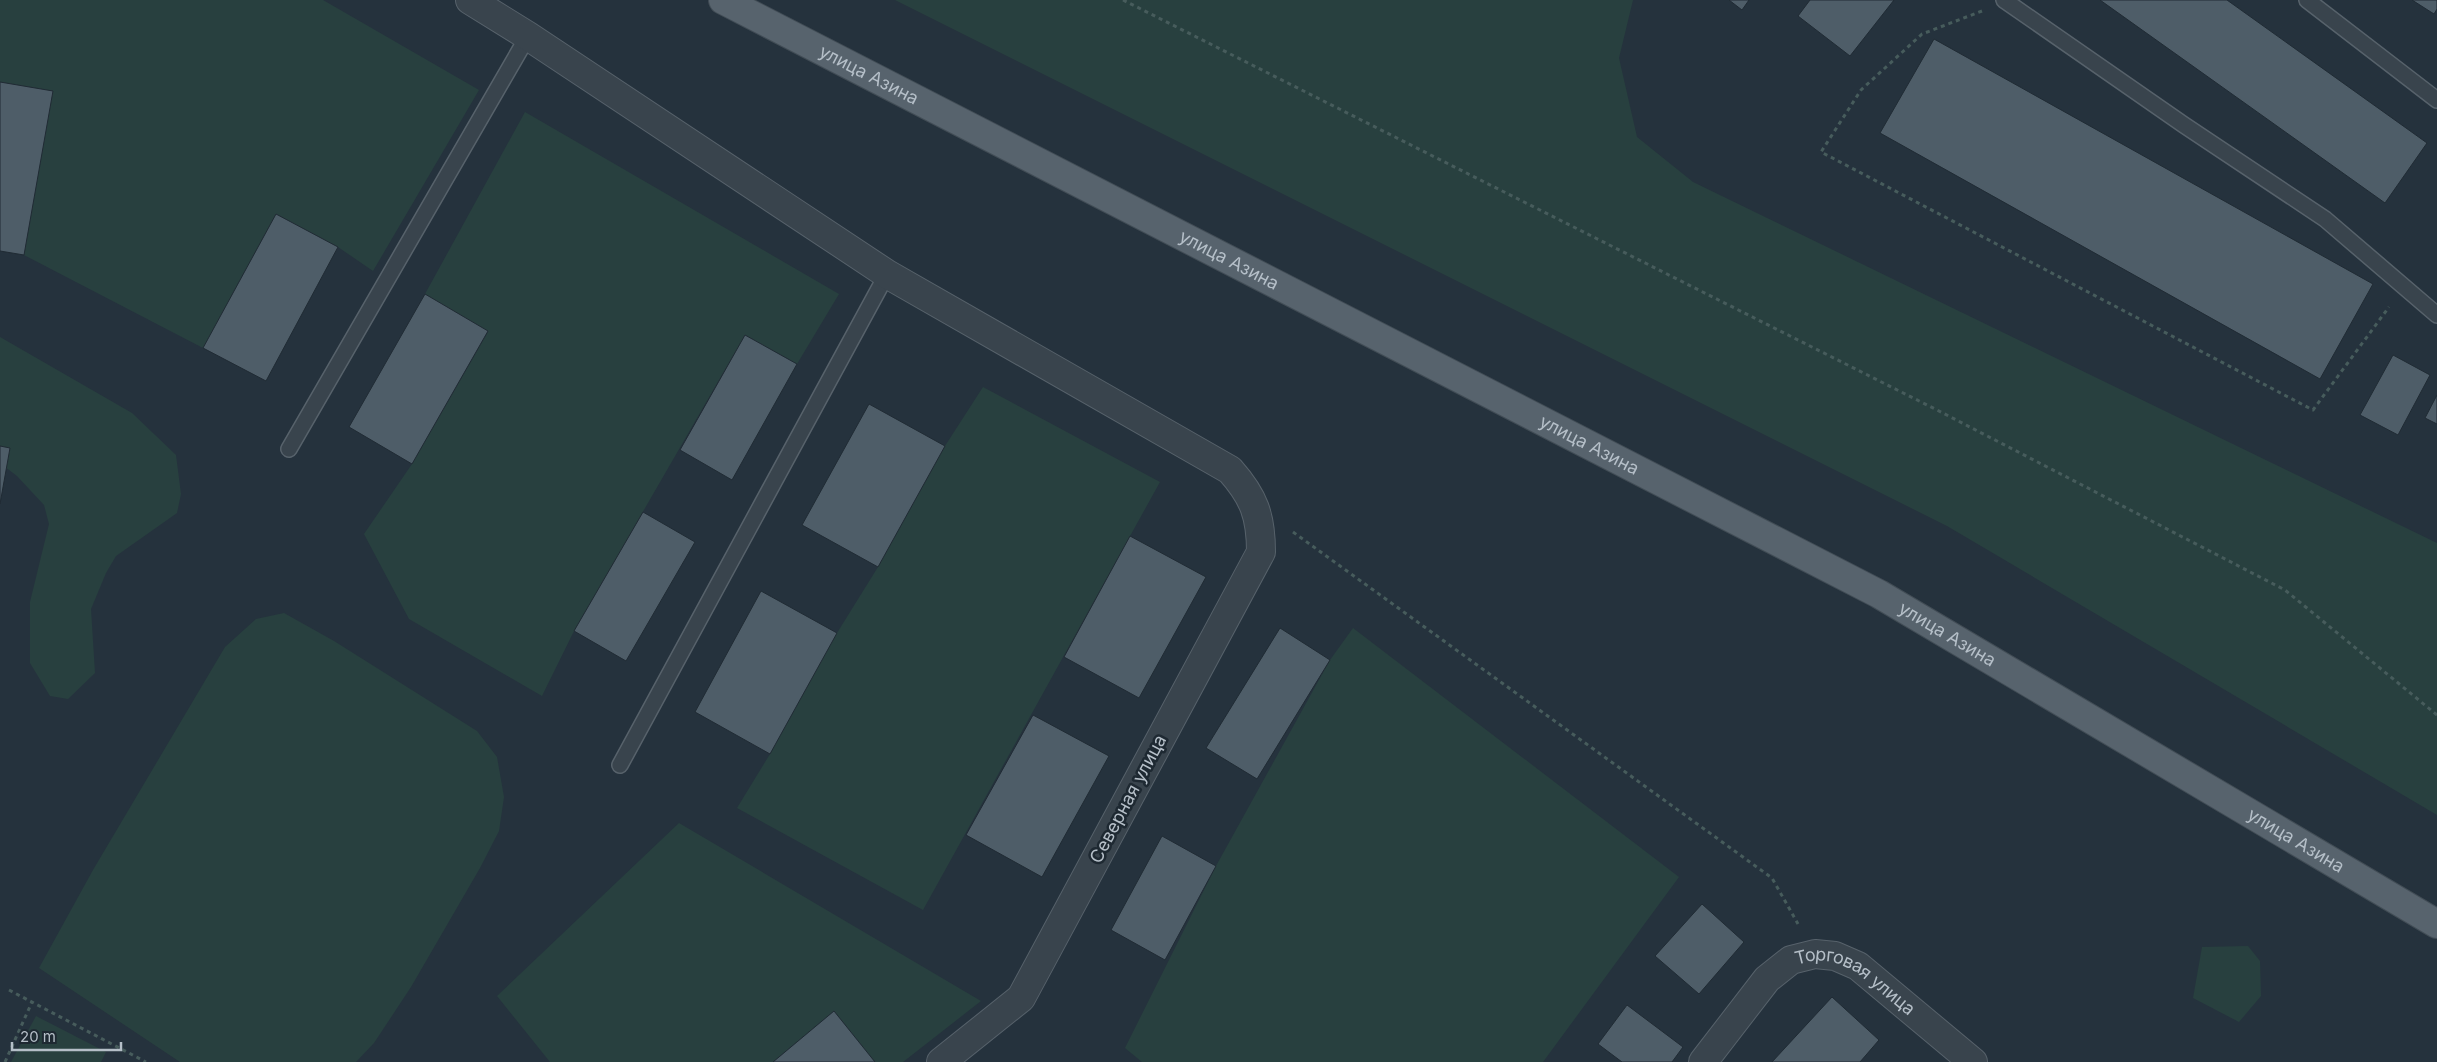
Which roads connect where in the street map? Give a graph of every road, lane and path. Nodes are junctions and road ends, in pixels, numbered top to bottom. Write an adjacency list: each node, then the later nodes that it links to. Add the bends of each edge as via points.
1 (470, 0): 6 (street, Северная улица)
2 (723, 0): 15 (main road, улица Азина, via 1879,594)
3 (1123, 0): 13 (path, via 1919,401 2285,590)
4 (2307, 0): 7 (lane)
5 (2005, 1): 9 (lane, via 2326,219); 9 (path, via 1922,34 1861,90 1821,152 2313,410)
6 (528, 36): 8 (street, Северная улица); 11 (lane)
7 (2437, 100)
8 (887, 274): 12 (street, Северная улица, via 1230,470); 14 (lane)
9 (2404, 286): 10 (lane)
10 (2437, 315)
11 (289, 449)
12 (1254, 504): 16 (path, via 1772,878); 21 (street, Северная улица, via 1261,527 1261,552 1021,998)
13 (2437, 715)
14 (620, 765)
15 (2437, 924)
16 (1815, 954): 22 (street, Торговая улица, via 1791,960 1767,980); 23 (street, Торговая улица, via 1835,956 1858,966)
17 (9, 990): 18 (path)
18 (32, 1002): 19 (path); 20 (path)
19 (5, 1062)
20 (146, 1062)
21 (941, 1062)
22 (1703, 1062)
23 (1973, 1062)

